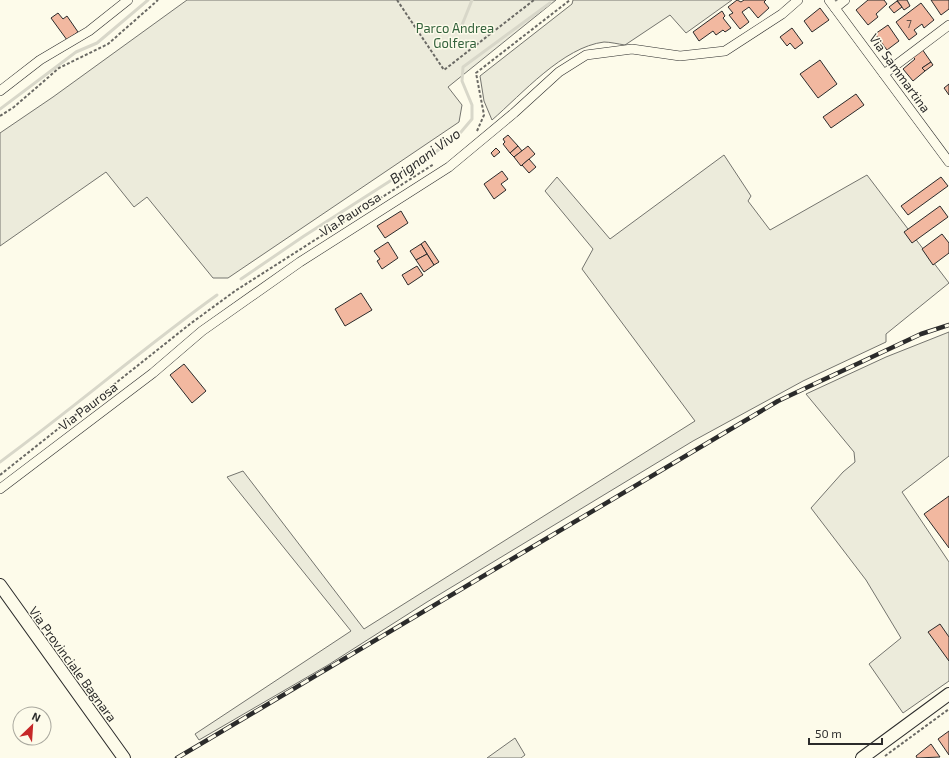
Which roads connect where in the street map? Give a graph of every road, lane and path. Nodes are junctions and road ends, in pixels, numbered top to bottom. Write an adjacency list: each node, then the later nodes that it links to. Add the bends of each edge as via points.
1 (128, 0): 11 (street, via 89,31 40,60)
2 (158, 0): 12 (path, via 108,44 59,68)
3 (397, 0): 4 (path, via 444,70)
4 (534, 0)
5 (570, 0): 13 (path, via 476,73 484,115)
6 (798, 0): 17 (street, Via Paurosa, via 782,14 725,51 680,56 632,48 586,55 559,72 449,166 300,262 202,331 153,372)
7 (846, 0): 8 (street)
8 (832, 4): 10 (street, Via Sammartina)
9 (949, 26): 10 (street)
10 (884, 74): 15 (street, Via Sammartina)
11 (0, 92)
12 (0, 116)
13 (472, 136)
14 (439, 162): 16 (path, via 236,291 190,324)
15 (949, 162)
16 (0, 475)
17 (0, 489)
18 (0, 585): 21 (main road, Via Provinciale Bagnara)
19 (949, 694): 22 (main road)
20 (949, 709): 23 (path)
21 (124, 758)
22 (863, 758)
23 (882, 758)

